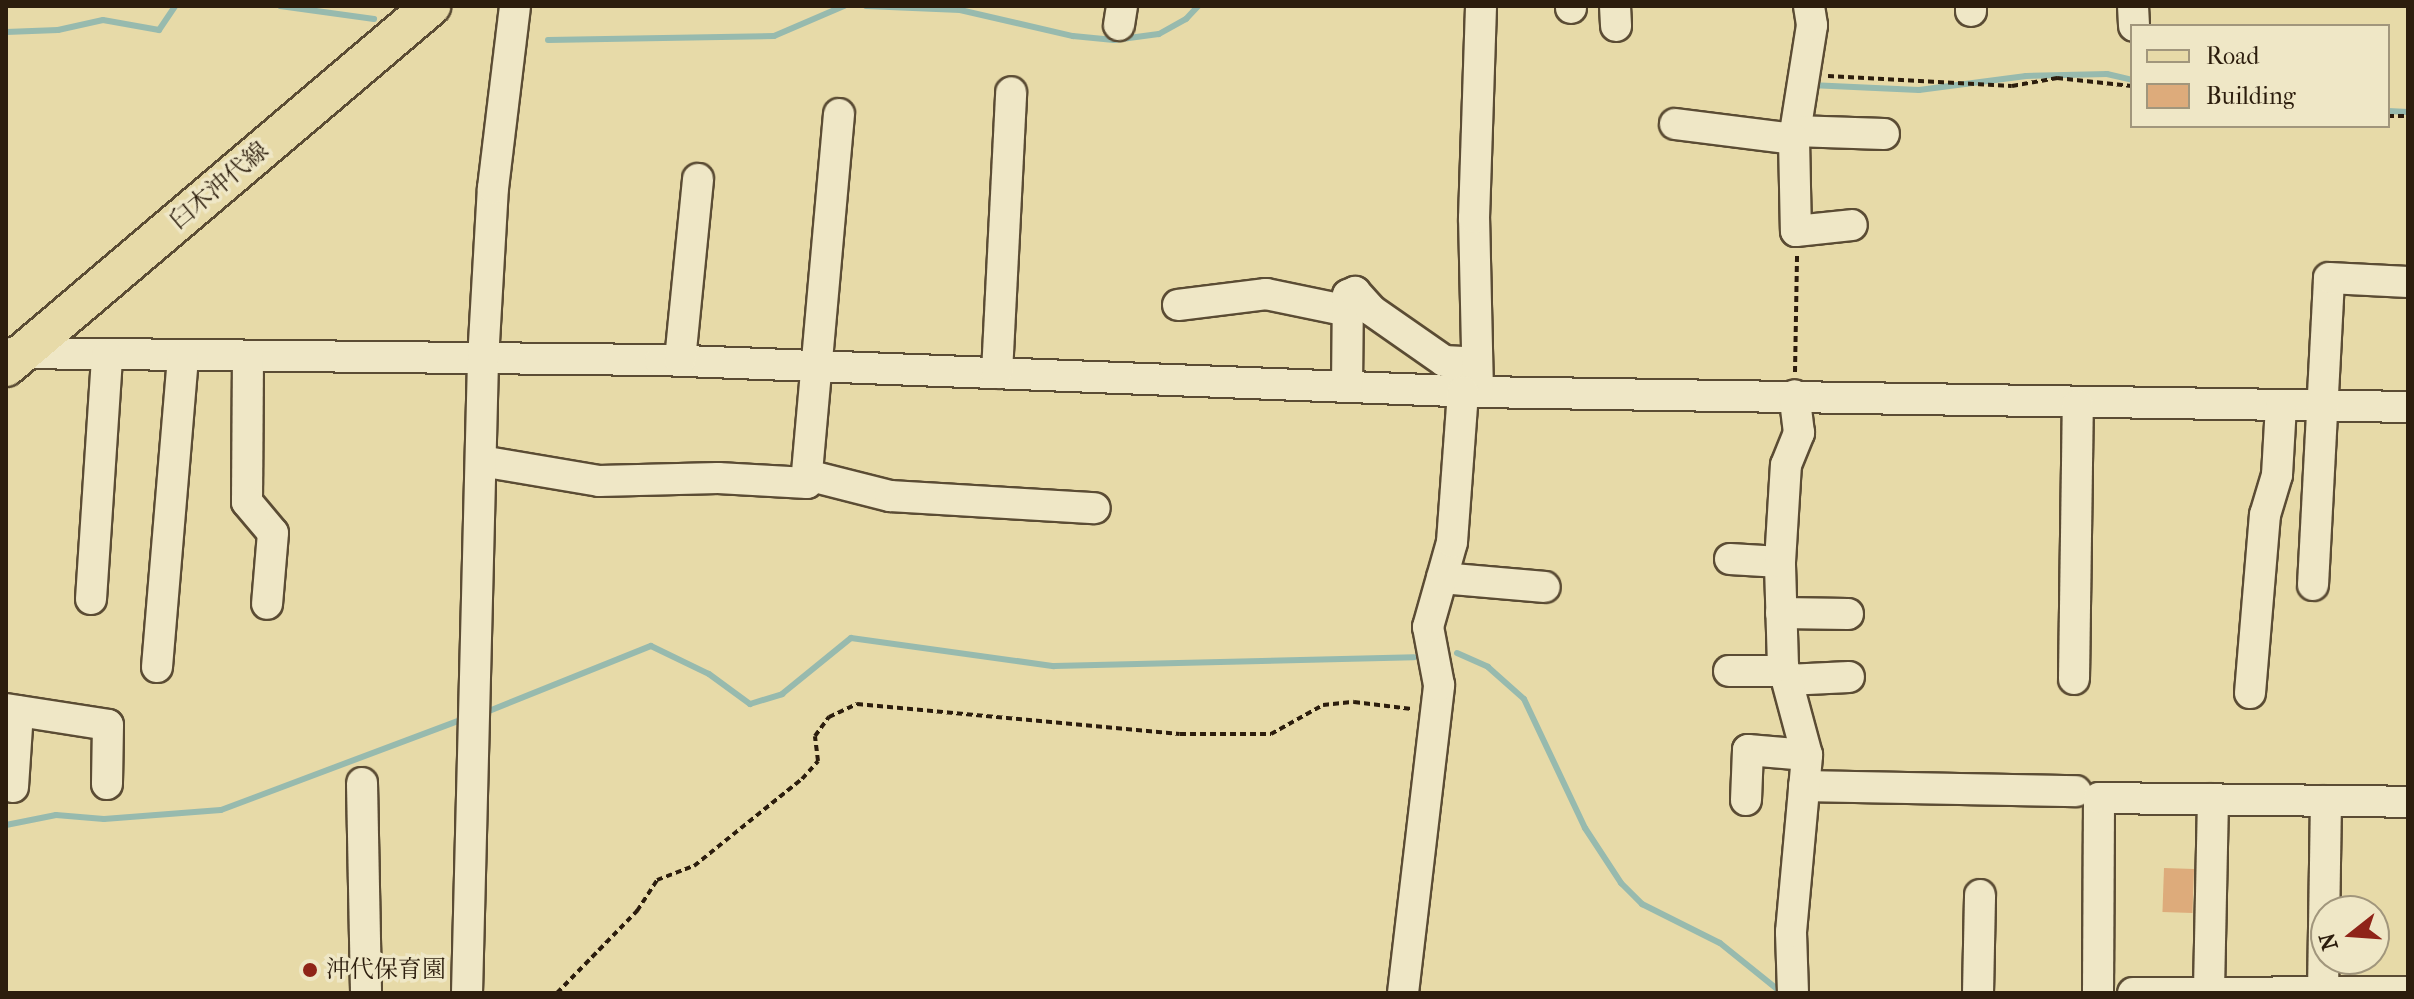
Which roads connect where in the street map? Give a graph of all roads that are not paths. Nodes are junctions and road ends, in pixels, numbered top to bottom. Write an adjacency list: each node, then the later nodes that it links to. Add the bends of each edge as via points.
1 (431, 6): 18 (main road, 臼木沖代線)
2 (515, 6): 19 (street, via 493,188)
3 (1481, 6): 23 (street)
4 (1809, 6): 9 (street, via 1812,25)
5 (1011, 92): 22 (street)
6 (839, 114): 21 (street)
7 (1675, 124): 9 (street)
8 (1884, 134): 9 (street)
9 (1794, 135): 11 (street, via 1796,231)
10 (698, 179): 20 (street)
11 (1852, 225)
12 (2408, 282): 28 (street, via 2329,278)
13 (1178, 305): 14 (street, via 1266,294)
14 (1348, 311): 23 (street, via 1348,295 1355,292 1371,310); 24 (street)
15 (107, 356): 16 (street); 18 (street); 38 (street)
16 (183, 357): 17 (street); 42 (street)
17 (248, 357): 19 (street); 39 (street, via 247,502 273,533)
18 (11, 358)
19 (483, 360): 20 (street); 30 (street)
20 (680, 360): 21 (street)
21 (815, 366): 22 (street); 31 (street)
22 (997, 373): 24 (street)
23 (1473, 382): 24 (street); 25 (street); 35 (street, via 1452,542)
24 (1347, 387)
25 (1794, 395): 26 (street); 34 (street, via 1799,433 1786,465)
26 (2078, 405): 27 (street); 46 (street)
27 (2281, 406): 28 (street); 47 (street, via 2277,475 2265,515)
28 (2323, 407): 29 (street); 36 (street)
29 (2408, 407)
30 (481, 461): 31 (street, via 599,481 718,478 807,483); 65 (street)
31 (807, 475): 32 (street, via 890,496)
32 (1095, 508)
33 (1730, 559): 34 (street)
34 (1780, 562): 40 (street)
35 (1442, 578): 37 (street); 66 (street, via 1428,627 1439,685)
36 (2313, 585)
37 (1545, 587)
38 (91, 599)
39 (267, 604)
40 (1781, 613): 41 (street); 44 (street)
41 (1848, 614)
42 (157, 667)
43 (1729, 671): 44 (street)
44 (1786, 675): 45 (street); 50 (street)
45 (1849, 677)
46 (2074, 679)
47 (2250, 693)
48 (68, 699): 49 (street)
49 (10, 703): 52 (street, via 108,725); 54 (street)
50 (1807, 755): 53 (street); 57 (street, via 1748,750)
51 (362, 783): 64 (street)
52 (107, 784)
53 (1804, 786): 55 (street); 67 (street, via 1791,932)
54 (13, 787)
55 (2076, 791)
56 (2213, 799): 58 (street); 61 (street); 69 (street, via 2099,798)
57 (1746, 800)
58 (2326, 801): 59 (street); 62 (street)
59 (2408, 802)
60 (1980, 895): 68 (street)
61 (2209, 990): 62 (street); 70 (street)
62 (2323, 991): 63 (street)
63 (2408, 992)
64 (366, 993)
65 (467, 993)
66 (1403, 993)
67 (1793, 993)
68 (1978, 993)
69 (2098, 993)
70 (2133, 993)

